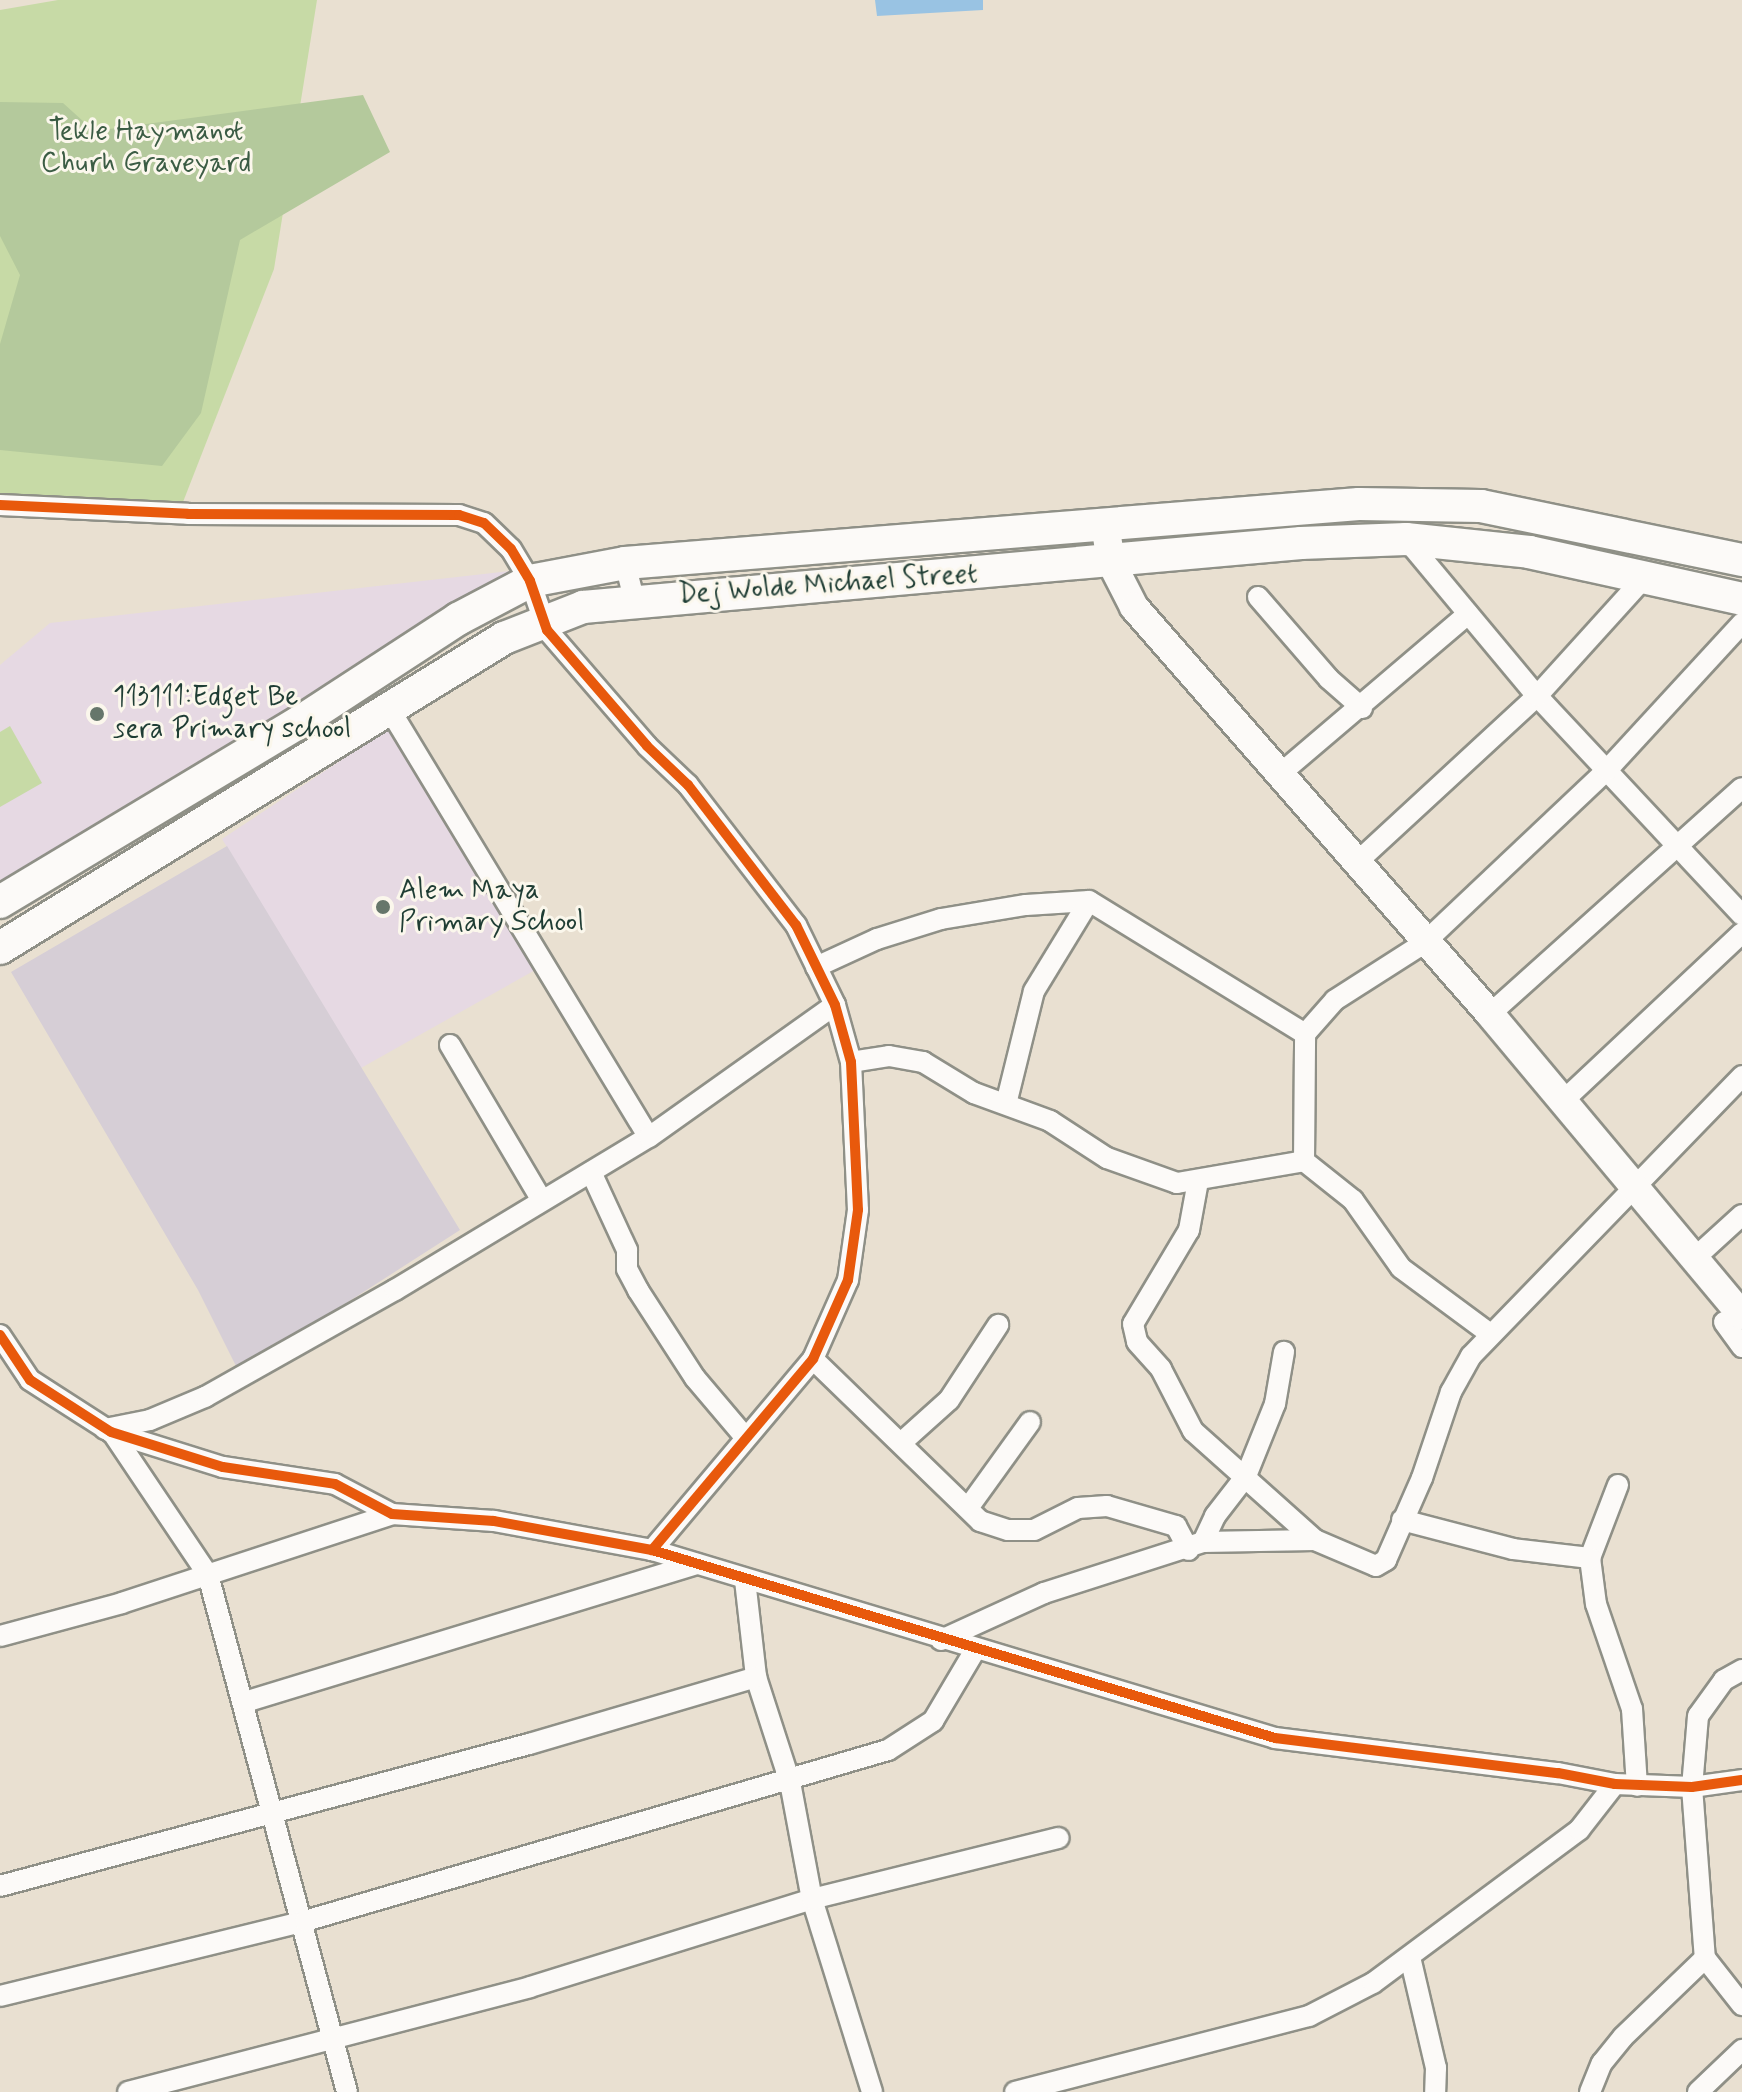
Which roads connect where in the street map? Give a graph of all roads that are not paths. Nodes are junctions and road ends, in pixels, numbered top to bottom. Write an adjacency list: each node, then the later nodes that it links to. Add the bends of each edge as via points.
1 (0, 505): 8 (street, via 188,514 459,515 493,531)
2 (1105, 524): 4 (main road, Dej Wolde Michael Street, via 1359,504 1439,504 1514,512); 5 (main road); 6 (main road, Dej Wolde Michael Street)
3 (1406, 539): 5 (main road, Dej Wolde Michael Street, via 1301,543); 7 (main road, Dej Wolde Michael Street, via 1492,546); 12 (street)
4 (1742, 560)
5 (1111, 562): 11 (main road, Dej Wolde Michael Street); 19 (main road, via 1134,607)
6 (625, 563): 8 (main road, Dej Wolde Michael Street); 11 (street)
7 (1645, 577): 10 (main road, Dej Wolde Michael Street); 15 (street)
8 (530, 581): 13 (street); 21 (main road, Dej Wolde Michael Street, via 458,619)
9 (1258, 597): 16 (street, via 1321,671)
10 (1742, 599)
11 (634, 600): 13 (main road, Dej Wolde Michael Street)
12 (1468, 614): 15 (street); 16 (street)
13 (540, 620): 17 (main road, Dej Wolde Michael Street); 31 (street, via 647,746 688,785 796,925)
14 (1742, 623): 18 (street)
15 (1537, 696): 18 (street); 24 (street)
16 (1362, 708): 19 (street)
17 (390, 710): 23 (main road, Dej Wolde Michael Street); 40 (street)
18 (1607, 770): 22 (street); 29 (street)
19 (1280, 774): 24 (main road)
20 (1742, 788): 22 (street)
21 (151, 812): 23 (main road); 26 (main road, Dej Wolde Michael Street)
22 (1678, 845): 27 (street); 33 (street)
23 (167, 849): 30 (main road, Dej Wolde Michael Street)
24 (1355, 864): 29 (main road)
25 (1089, 901): 31 (street, via 941,919 877,939); 34 (street); 39 (street, via 1034,991)
26 (0, 902)
27 (1742, 915)
28 (1742, 933): 38 (street)
29 (1424, 943): 33 (main road); 34 (street, via 1335,1000)
30 (0, 948)
31 (816, 967): 32 (street)
32 (835, 1005): 36 (street); 40 (street)
33 (1490, 1014): 38 (main road)
34 (1305, 1034): 41 (street)
35 (450, 1045): 45 (street)
36 (851, 1062): 39 (street, via 889,1056 923,1062 974,1093); 54 (street, via 858,1210 848,1280)
37 (1742, 1076): 44 (street)
38 (1563, 1101): 44 (main road)
39 (1006, 1104): 43 (street, via 1050,1121 1107,1158 1177,1183)
40 (649, 1137): 42 (street)
41 (1304, 1161): 43 (street); 50 (street, via 1353,1200 1409,1276)
42 (591, 1172): 45 (street); 57 (street, via 627,1250 627,1269 638,1290 695,1378)
43 (1198, 1181): 59 (street, via 1189,1230 1133,1332 1161,1369 1193,1431)
44 (1637, 1185): 47 (main road); 50 (street)
45 (541, 1199): 56 (street, via 205,1397 150,1420)
46 (1742, 1215): 47 (street)
47 (1697, 1256): 48 (main road)
48 (1733, 1319): 52 (street)
49 (998, 1325): 58 (street, via 949,1400)
50 (1489, 1333): 63 (street, via 1451,1392)
51 (0, 1335): 56 (street, via 30,1380)
52 (1742, 1347)
53 (1284, 1352): 59 (street, via 1275,1404)
54 (813, 1359): 57 (street); 58 (street)
55 (1030, 1422): 61 (street)
56 (108, 1430): 62 (street, via 223,1467 335,1484); 69 (street, via 194,1547)
57 (745, 1437): 66 (street)
58 (901, 1443): 61 (street)
59 (1246, 1476): 64 (street); 65 (street)
60 (1618, 1485): 67 (street)
61 (968, 1508): 65 (street, via 994,1527 1034,1530 1078,1508 1107,1506 1176,1526)
62 (392, 1514): 66 (street, via 494,1521); 69 (street)
63 (1402, 1520): 64 (street, via 1386,1560 1376,1566); 67 (street, via 1513,1549)
64 (1315, 1540): 65 (street)
65 (1196, 1546): 72 (street, via 1044,1593)
66 (652, 1550): 68 (street)
67 (1590, 1558): 80 (street, via 1596,1604 1632,1709)
68 (696, 1564): 70 (street); 76 (street)
69 (208, 1575): 71 (street); 76 (street)
70 (745, 1580): 72 (street); 75 (street)
71 (0, 1636)
72 (941, 1640): 73 (street)
73 (974, 1652): 78 (street, via 933,1721 915,1736); 79 (street, via 1275,1738)
74 (1742, 1670): 81 (street, via 1724,1680 1698,1716)
75 (756, 1677): 78 (street); 82 (street)
76 (245, 1702): 82 (street)
77 (1742, 1780): 81 (street)
78 (790, 1782): 85 (street); 86 (street)
79 (1615, 1784): 80 (street); 87 (street, via 1579,1830)
80 (1637, 1786): 81 (street)
81 (1692, 1787): 88 (street)
82 (272, 1813): 84 (street); 86 (street)
83 (1059, 1838): 85 (street)
84 (0, 1886)
85 (812, 1899): 91 (street, via 530,1987); 95 (street)
86 (305, 1921): 89 (street); 91 (street)
87 (1410, 1957): 96 (street, via 1309,2016); 97 (street, via 1436,2068)
88 (1705, 1958): 90 (street); 98 (street, via 1623,2037 1602,2063)
89 (0, 1996)
90 (1742, 2005)
91 (330, 2037): 93 (street); 94 (street)
92 (1742, 2050): 99 (street)
93 (128, 2092)
94 (347, 2092)
95 (872, 2092)
96 (1015, 2092)
97 (1435, 2092)
98 (1590, 2092)
99 (1698, 2092)

